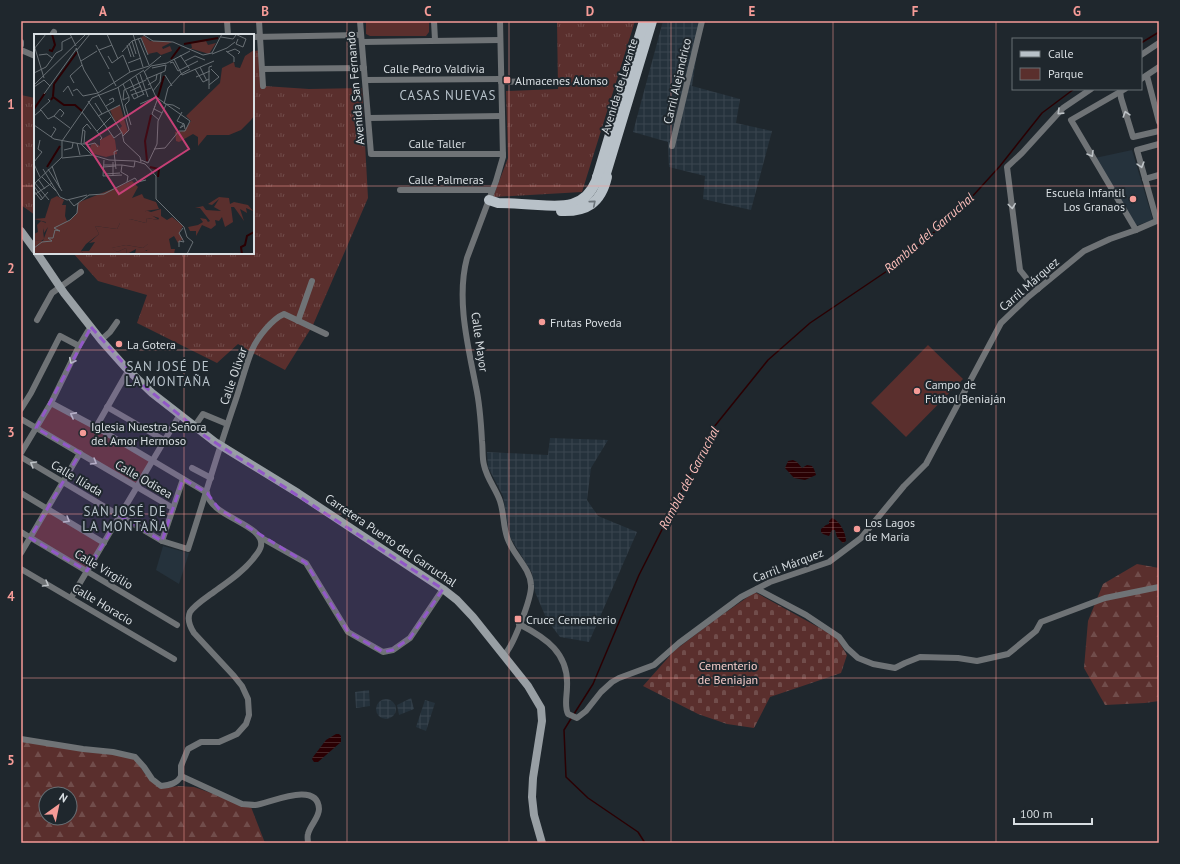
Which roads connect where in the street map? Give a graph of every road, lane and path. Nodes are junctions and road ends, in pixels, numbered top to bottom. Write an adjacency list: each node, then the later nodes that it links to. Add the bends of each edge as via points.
1 (227, 21): 9 (street)
2 (259, 21): 10 (street)
3 (360, 21): 11 (street, Avenida San Fernando)
4 (434, 21): 12 (street)
5 (500, 21): 13 (street, Calle Mayor)
6 (644, 21): 38 (main road, Avenida de Levante)
7 (652, 21): 36 (main road, Avenida de Levante)
8 (702, 21): 33 (street, Carril Alejandrico)
9 (228, 34)
10 (256, 37): 11 (street); 20 (street)
11 (362, 38): 12 (street); 19 (street, Avenida San Fernando)
12 (434, 40): 13 (street)
13 (500, 40): 23 (street, Calle Mayor)
14 (1159, 43): 16 (street)
15 (21, 50): 17 (street)
16 (1142, 54)
17 (34, 56)
18 (1159, 67): 21 (street)
19 (364, 68): 20 (street); 22 (street, Avenida San Fernando)
20 (262, 69): 25 (street)
21 (1144, 78): 30 (street)
22 (366, 80): 23 (street, Calle Pedro Valdivia); 29 (street, Avenida San Fernando)
23 (501, 80): 24 (street, Calle Pedro Valdivia); 28 (street, Calle Mayor)
24 (550, 81)
25 (263, 86)
26 (1090, 90): 50 (street, one-way to 50, via 1063,108 1007,167 1020,270)
27 (1122, 90): 31 (street, one-way to 27, via 1132,137 1121,98); 43 (street, one-way to 43, via 1071,120)
28 (502, 116): 29 (street); 35 (street, Calle Mayor)
29 (369, 118): 34 (street, Avenida San Fernando)
30 (1159, 122)
31 (1159, 131)
32 (1159, 144): 39 (street, one-way to 39, via 1137,150)
33 (672, 146)
34 (371, 154): 35 (street, Calle Taller)
35 (503, 154): 41 (street, Calle Mayor)
36 (611, 158): 38 (main road, Avenida de Levante, via 604,180 599,182); 41 (main road, Avenida de Levante, one-way to 36, via 571,211 583,209 595,202 602,193)
37 (1159, 175): 39 (street)
38 (597, 177): 41 (main road, Avenida de Levante, via 588,194 580,201 569,205 499,203)
39 (1145, 179): 42 (street)
40 (400, 190): 41 (street, Calle Palmeras)
41 (489, 199): 96 (street, Calle Mayor, via 464,271 464,312 467,345 478,395 484,465 500,502 509,542 530,581 530,594)
42 (1158, 221): 43 (street, Carril Márquez)
43 (1136, 230): 50 (street, Carril Márquez, via 1084,251)
44 (21, 231): 45 (main road)
45 (34, 249)
46 (38, 254): 49 (main road, Carretera Puerto del Garruchal)
47 (81, 272): 49 (street)
48 (312, 281): 52 (street)
49 (60, 287): 51 (street, via 51,296); 54 (main road, Carretera Puerto del Garruchal)
50 (1038, 289): 94 (street, Carril Márquez, via 1001,323 926,464 904,486 861,538 829,562)
51 (37, 320)
52 (298, 321): 55 (street, Calle Olivar); 64 (street, Calle Olivar, via 284,314 277,317 253,349)
53 (117, 322): 56 (street)
54 (91, 327): 56 (main road, Carretera Puerto del Garruchal); 57 (street)
55 (326, 334)
56 (101, 340): 58 (main road, Carretera Puerto del Garruchal)
57 (80, 346): 59 (street, one-way to 59); 61 (street, via 60,336)
58 (128, 371): 60 (street); 62 (main road, Carretera Puerto del Garruchal)
59 (51, 403): 65 (street, one-way to 59); 67 (street)
60 (107, 407): 65 (street); 68 (street)
61 (21, 408)
62 (179, 416): 66 (main road, Carretera Puerto del Garruchal); 68 (street)
63 (21, 419): 67 (street, Calle Odisea)
64 (227, 424): 66 (street, via 202,414); 69 (street, Calle Olivar)
65 (96, 426): 73 (street)
66 (194, 427): 69 (main road, Carretera Puerto del Garruchal)
67 (36, 428): 70 (street); 71 (street, Calle Odisea)
68 (164, 440): 73 (street)
69 (220, 446): 75 (street, Calle Olivar); 93 (main road, Carretera Puerto del Garruchal, via 298,493)
70 (21, 453)
71 (80, 453): 77 (street); 78 (street, Calle Odisea, one-way to 78)
72 (21, 457): 77 (street, Calle Ilíada, one-way to 72)
73 (152, 460): 76 (street); 78 (street)
74 (192, 468): 75 (street)
75 (211, 478): 80 (street, Calle Olivar)
76 (183, 479): 80 (street); 81 (street)
77 (63, 482): 82 (street); 83 (street, Calle Ilíada)
78 (136, 487): 81 (street, Calle Odisea); 83 (street)
79 (21, 493): 82 (street)
80 (206, 493): 85 (street, via 212,504); 87 (street, Calle Ilíada, via 188,549)
81 (173, 508): 87 (street)
82 (47, 509): 86 (street); 88 (street, one-way to 88)
83 (120, 516): 87 (street, Calle Ilíada); 88 (street)
84 (21, 532): 86 (street, Calle Virgilio)
85 (260, 537): 93 (street, via 306,563 348,632 383,652 393,650 410,638); 101 (street, via 260,549 250,563 199,602 189,617 190,628 242,686 248,699 249,716 237,734 219,742 201,742 188,749 181,766)
86 (30, 538): 89 (street); 91 (street, Calle Virgilio)
87 (162, 541)
88 (104, 543): 91 (street)
89 (21, 553)
90 (21, 569): 95 (street, Calle Horacio, one-way to 95)
91 (87, 571): 95 (street); 97 (street, Calle Virgilio)
92 (1159, 587): 94 (street, via 1105,598 1041,622 1036,631 1008,654 977,661 920,657 895,668 872,664 858,658 840,637 806,615)
93 (443, 589): 98 (main road, Carretera Puerto del Garruchal, via 469,612)
94 (757, 589): 96 (street, Carril Márquez, via 736,601 654,664 612,682 577,718 568,714 566,710 568,681 566,666 560,655 540,636)
95 (71, 598): 99 (street, Calle Horacio)
96 (519, 624): 98 (street, Calle Mayor)
97 (177, 625)
98 (504, 655): 103 (main road, Carretera Puerto del Garruchal, via 534,694 542,713 532,797)
99 (174, 659)
100 (21, 739): 101 (street, via 135,757 152,779 161,786 179,781)
101 (181, 776): 102 (street, via 242,804 253,805 291,795 308,794 316,799 319,806 319,813 308,833)
102 (308, 843)
103 (542, 843)

